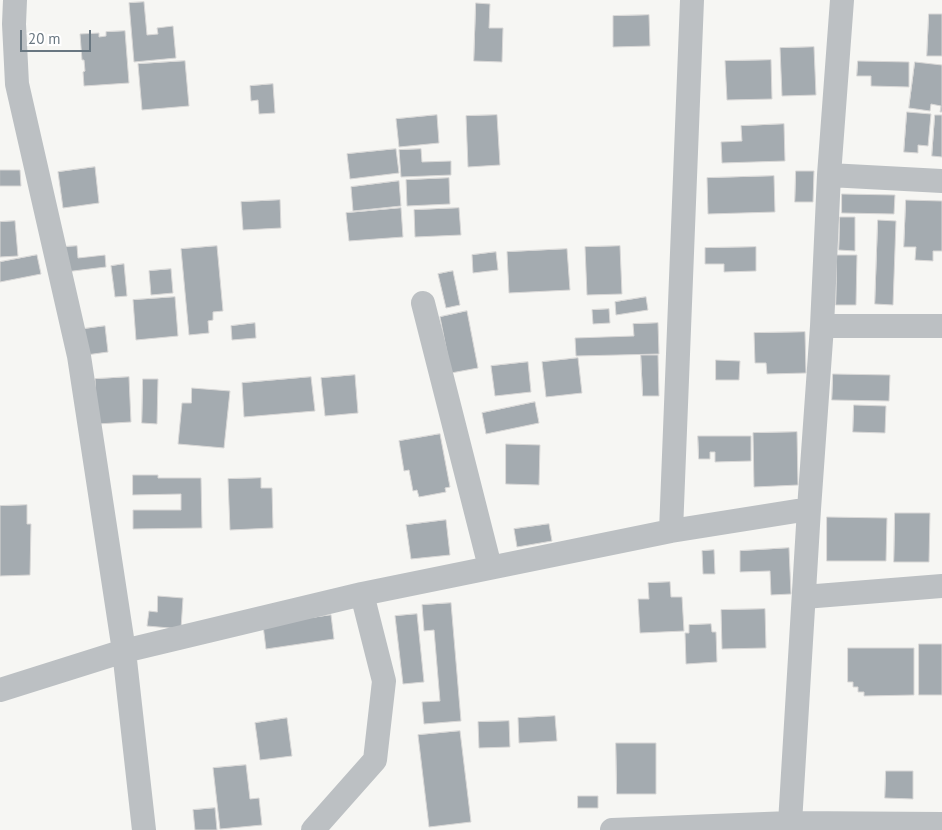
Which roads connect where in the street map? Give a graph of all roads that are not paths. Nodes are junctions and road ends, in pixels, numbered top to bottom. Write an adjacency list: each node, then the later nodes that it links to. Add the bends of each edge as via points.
1 (15, 0): 15 (street, via 17,84 79,356)
2 (692, 0): 10 (street)
3 (842, 0): 4 (street)
4 (829, 175): 5 (street); 7 (street)
5 (942, 181)
6 (423, 303): 11 (street)
7 (822, 326): 8 (street); 9 (street)
8 (942, 326)
9 (809, 509): 10 (street); 14 (street)
10 (671, 531): 11 (street)
11 (490, 567): 13 (street)
12 (942, 586): 14 (street)
13 (362, 594): 15 (street); 20 (street, via 384,681 376,760)
14 (804, 597): 17 (street)
15 (124, 651): 16 (street); 19 (street)
16 (0, 690)
17 (790, 823): 18 (street); 21 (street)
18 (942, 824)
19 (144, 830)
20 (313, 830)
21 (612, 830)

